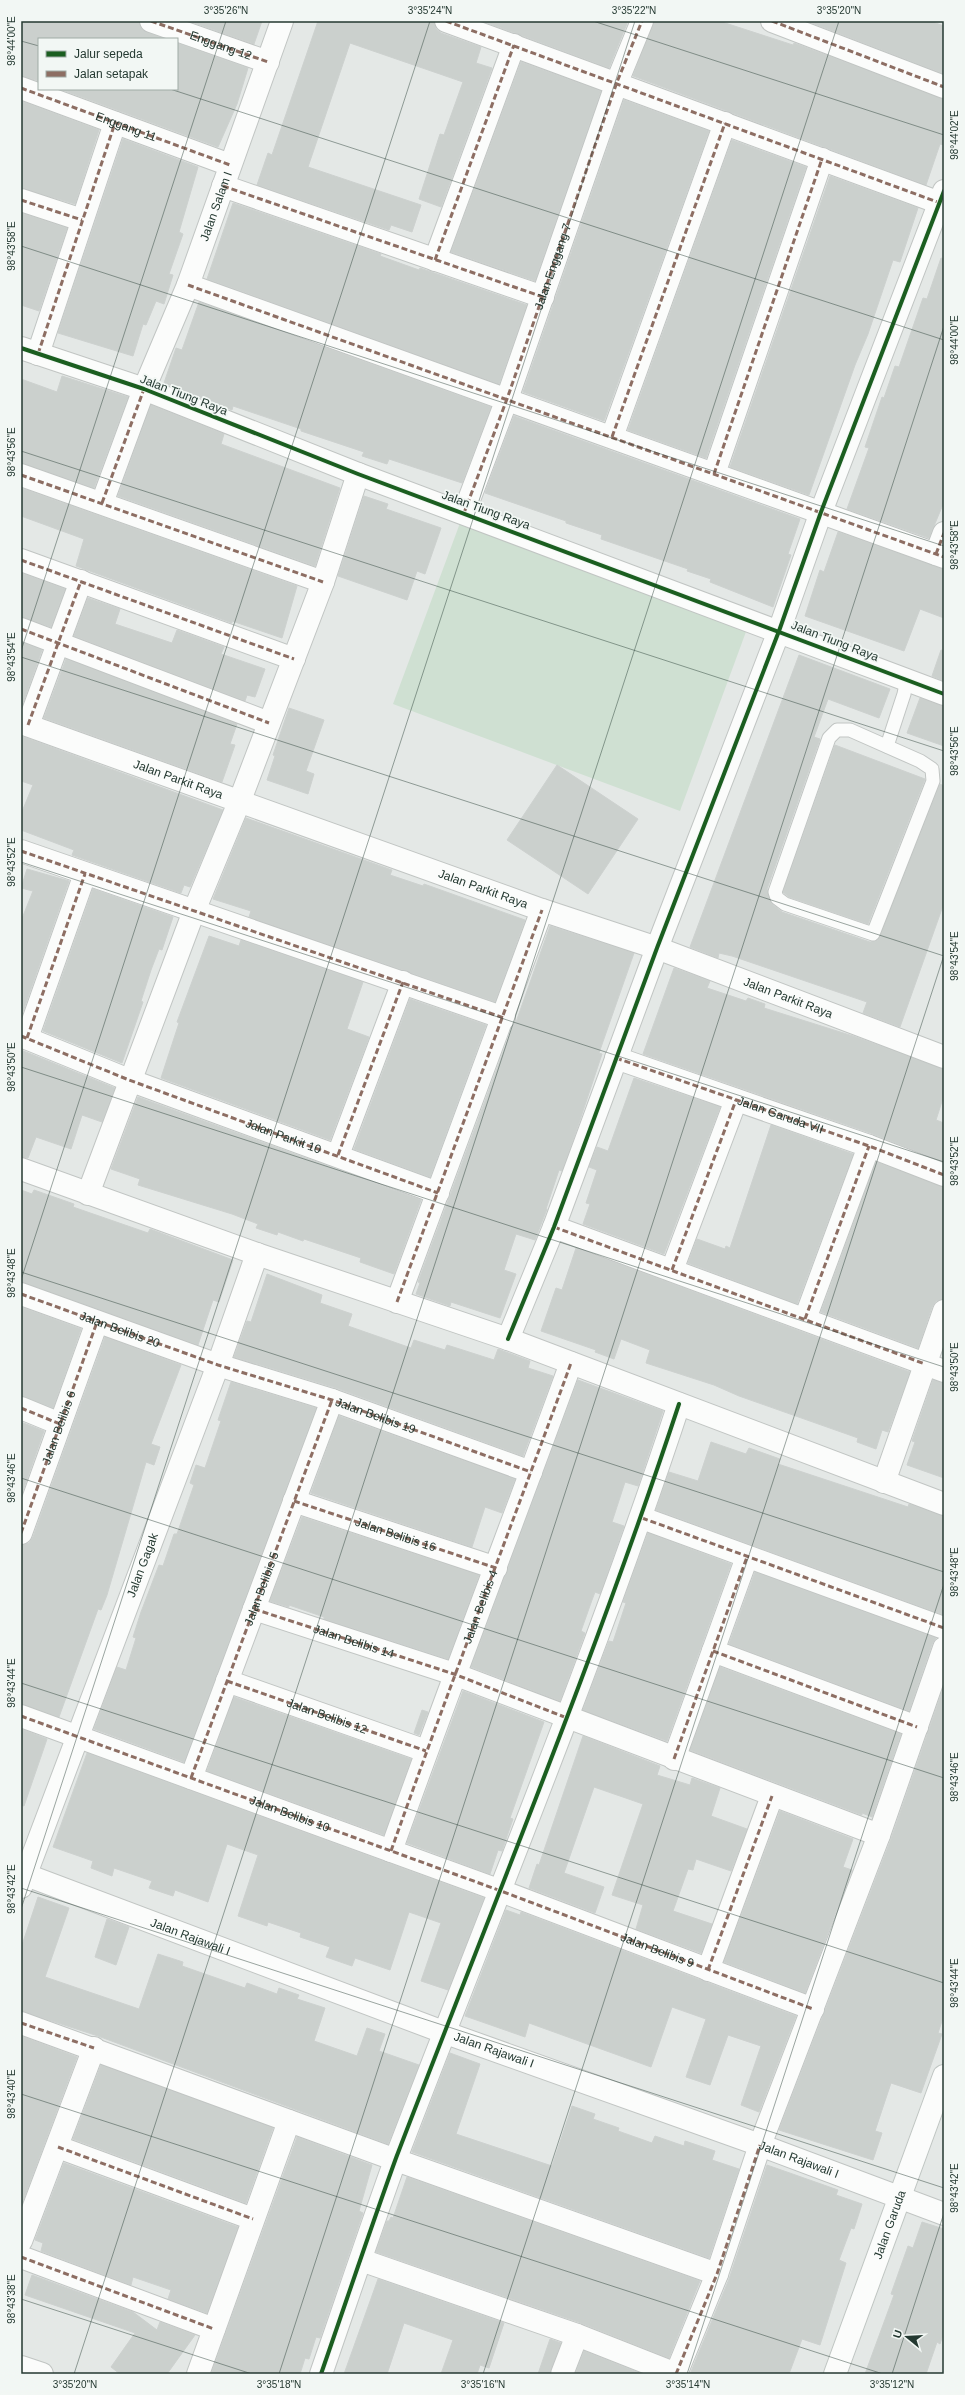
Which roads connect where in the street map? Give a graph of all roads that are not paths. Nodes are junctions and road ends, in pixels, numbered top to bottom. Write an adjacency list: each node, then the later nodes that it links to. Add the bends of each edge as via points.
1 (151, 21): 7 (street, Enggang 12)
2 (282, 21): 7 (street, Jalan Salam I)
3 (446, 21): 6 (street)
4 (642, 21): 8 (street, Jalan Enggang 7)
5 (772, 21): 9 (street)
6 (514, 45): 8 (street); 19 (street)
7 (268, 62): 14 (street, Jalan Salam I)
8 (617, 82): 12 (street); 21 (street, Jalan Enggang 7)
9 (944, 87)
10 (21, 88): 11 (street, Enggang 11)
11 (115, 123): 14 (street, Enggang 11); 18 (street)
12 (725, 123): 13 (street); 25 (street)
13 (822, 159): 16 (street); 27 (street)
14 (230, 165): 15 (street, Jalan Salam I)
15 (223, 186): 19 (street); 20 (street, Jalan Salam I)
16 (942, 197): 30 (street)
17 (21, 200): 18 (street)
18 (82, 220): 22 (street)
19 (435, 260): 21 (street)
20 (188, 285): 23 (street, Jalan Salam I); 24 (street)
21 (544, 297): 24 (street, Jalan Enggang 7)
22 (30, 351): 23 (street, Jalan Tiung Raya)
23 (144, 389): 26 (street, Jalan Tiung Raya); 29 (street, Jalan Salam I)
24 (508, 399): 25 (street); 31 (street, Jalan Enggang 7)
25 (612, 437): 27 (street)
26 (358, 474): 31 (street, Jalan Tiung Raya); 36 (street)
27 (714, 474): 30 (street)
28 (21, 475): 29 (street)
29 (102, 503): 36 (street)
30 (821, 512): 33 (street); 38 (street)
31 (464, 513): 38 (street, Jalan Tiung Raya)
32 (944, 533): 33 (street)
33 (940, 555)
34 (21, 560): 35 (street)
35 (81, 581): 39 (street); 40 (street)
36 (323, 582): 40 (street)
37 (21, 629): 39 (street)
38 (779, 631): 41 (street, Jalan Tiung Raya); 51 (street)
39 (58, 643): 43 (street); 44 (street)
40 (294, 659): 43 (street)
41 (906, 679): 42 (street, Jalan Tiung Raya); 45 (lane, via 904,694)
42 (944, 694)
43 (269, 723): 46 (street)
44 (25, 724): 46 (street, Jalan Parkit Raya)
45 (887, 746): 45 (lane, via 850,730 837,730 828,738 776,892 777,898 785,904 869,934 875,931 933,781 932,769)
46 (240, 800): 49 (street, Jalan Parkit Raya); 50 (street)
47 (21, 850): 48 (street)
48 (85, 874): 50 (street); 54 (street)
49 (542, 910): 51 (street, Jalan Parkit Raya); 53 (street)
50 (194, 911): 52 (street); 57 (street)
51 (657, 948): 55 (street, Jalan Parkit Raya); 56 (street)
52 (403, 982): 53 (street); 60 (street)
53 (504, 1018): 63 (street)
54 (24, 1037): 57 (street, Jalan Parkit 10)
55 (944, 1057)
56 (616, 1058): 58 (street, Jalan Garuda VII); 65 (street)
57 (129, 1080): 60 (street, Jalan Parkit 10); 64 (street)
58 (736, 1100): 59 (street, Jalan Garuda VII); 67 (street)
59 (869, 1146): 62 (street, Jalan Garuda VII); 71 (street)
60 (338, 1155): 63 (street, Jalan Parkit 10)
61 (21, 1169): 64 (street)
62 (944, 1175)
63 (438, 1193): 69 (street)
64 (88, 1194): 66 (street)
65 (554, 1227): 67 (street); 73 (street)
66 (257, 1254): 69 (street); 75 (street, Jalan Gagak)
67 (672, 1270): 71 (street)
68 (21, 1294): 72 (street, Jalan Belibis 20)
69 (397, 1302): 73 (street)
70 (944, 1311): 76 (street)
71 (805, 1319): 76 (street)
72 (97, 1322): 75 (street, Jalan Belibis 20); 80 (street, Jalan Belibis 6)
73 (508, 1339): 74 (street)
74 (571, 1362): 78 (street); 81 (street, Jalan Belibis 4)
75 (218, 1365): 77 (street, Jalan Belibis 19); 98 (street, Jalan Gagak)
76 (935, 1367): 82 (street)
77 (332, 1400): 81 (street, Jalan Belibis 19); 83 (street, Jalan Belibis 5)
78 (679, 1404): 82 (street); 85 (street)
79 (21, 1408): 80 (street)
80 (60, 1424): 86 (street, Jalan Belibis 6)
81 (531, 1472): 88 (street, Jalan Belibis 4)
82 (884, 1482): 84 (street)
83 (294, 1501): 88 (street, Jalan Belibis 16); 89 (street, Jalan Belibis 5)
84 (944, 1504)
85 (642, 1518): 87 (street); 96 (street)
86 (21, 1533)
87 (747, 1557): 90 (street); 92 (street)
88 (496, 1568): 93 (street, Jalan Belibis 4)
89 (254, 1610): 93 (street, Jalan Belibis 14); 94 (street, Jalan Belibis 5)
90 (944, 1628)
91 (944, 1648): 97 (street)
92 (713, 1651): 97 (street); 100 (street)
93 (454, 1674): 96 (street, Jalan Belibis 14); 99 (street, Jalan Belibis 4)
94 (227, 1681): 99 (street, Jalan Belibis 12); 101 (street, Jalan Belibis 5)
95 (21, 1716): 98 (street, Jalan Belibis 10)
96 (567, 1718): 100 (street, Jalan Belibis 14); 106 (street)
97 (917, 1727): 103 (street)
98 (78, 1736): 101 (street, Jalan Belibis 10); 105 (street, Jalan Gagak)
99 (426, 1752): 104 (street, Jalan Belibis 4)
100 (674, 1759): 102 (street, Jalan Belibis 14)
101 (191, 1778): 104 (street, Jalan Belibis 10)
102 (772, 1796): 103 (street, Jalan Belibis 14); 107 (street)
103 (879, 1836): 108 (street)
104 (391, 1851): 106 (street, Jalan Belibis 10)
105 (22, 1878): 110 (street, Jalan Rajawali I)
106 (501, 1891): 107 (street, Jalan Belibis 9); 110 (street)
107 (708, 1970): 108 (street, Jalan Belibis 9)
108 (813, 2009): 114 (street)
109 (21, 2023): 111 (street)
110 (446, 2033): 114 (street, Jalan Rajawali I); 116 (street)
111 (94, 2048): 113 (street); 115 (street)
112 (944, 2076): 117 (street, Jalan Garuda)
113 (289, 2121): 116 (street); 119 (street)
114 (760, 2145): 117 (street, Jalan Rajawali I); 123 (street)
115 (58, 2146): 119 (street); 120 (street)
116 (396, 2160): 122 (street); 123 (street)
117 (900, 2198): 118 (street, Jalan Rajawali I); 132 (street, Jalan Garuda)
118 (944, 2214)
119 (253, 2219): 124 (street)
120 (21, 2241)
121 (21, 2256): 124 (street)
122 (361, 2260): 125 (street); 129 (street)
123 (717, 2274): 131 (street)
124 (214, 2329): 128 (street)
125 (577, 2334): 130 (street); 131 (street)
126 (21, 2366): 127 (street)
127 (42, 2374)
128 (198, 2374)
129 (321, 2374)
130 (562, 2374)
131 (676, 2374)
132 (835, 2374)

